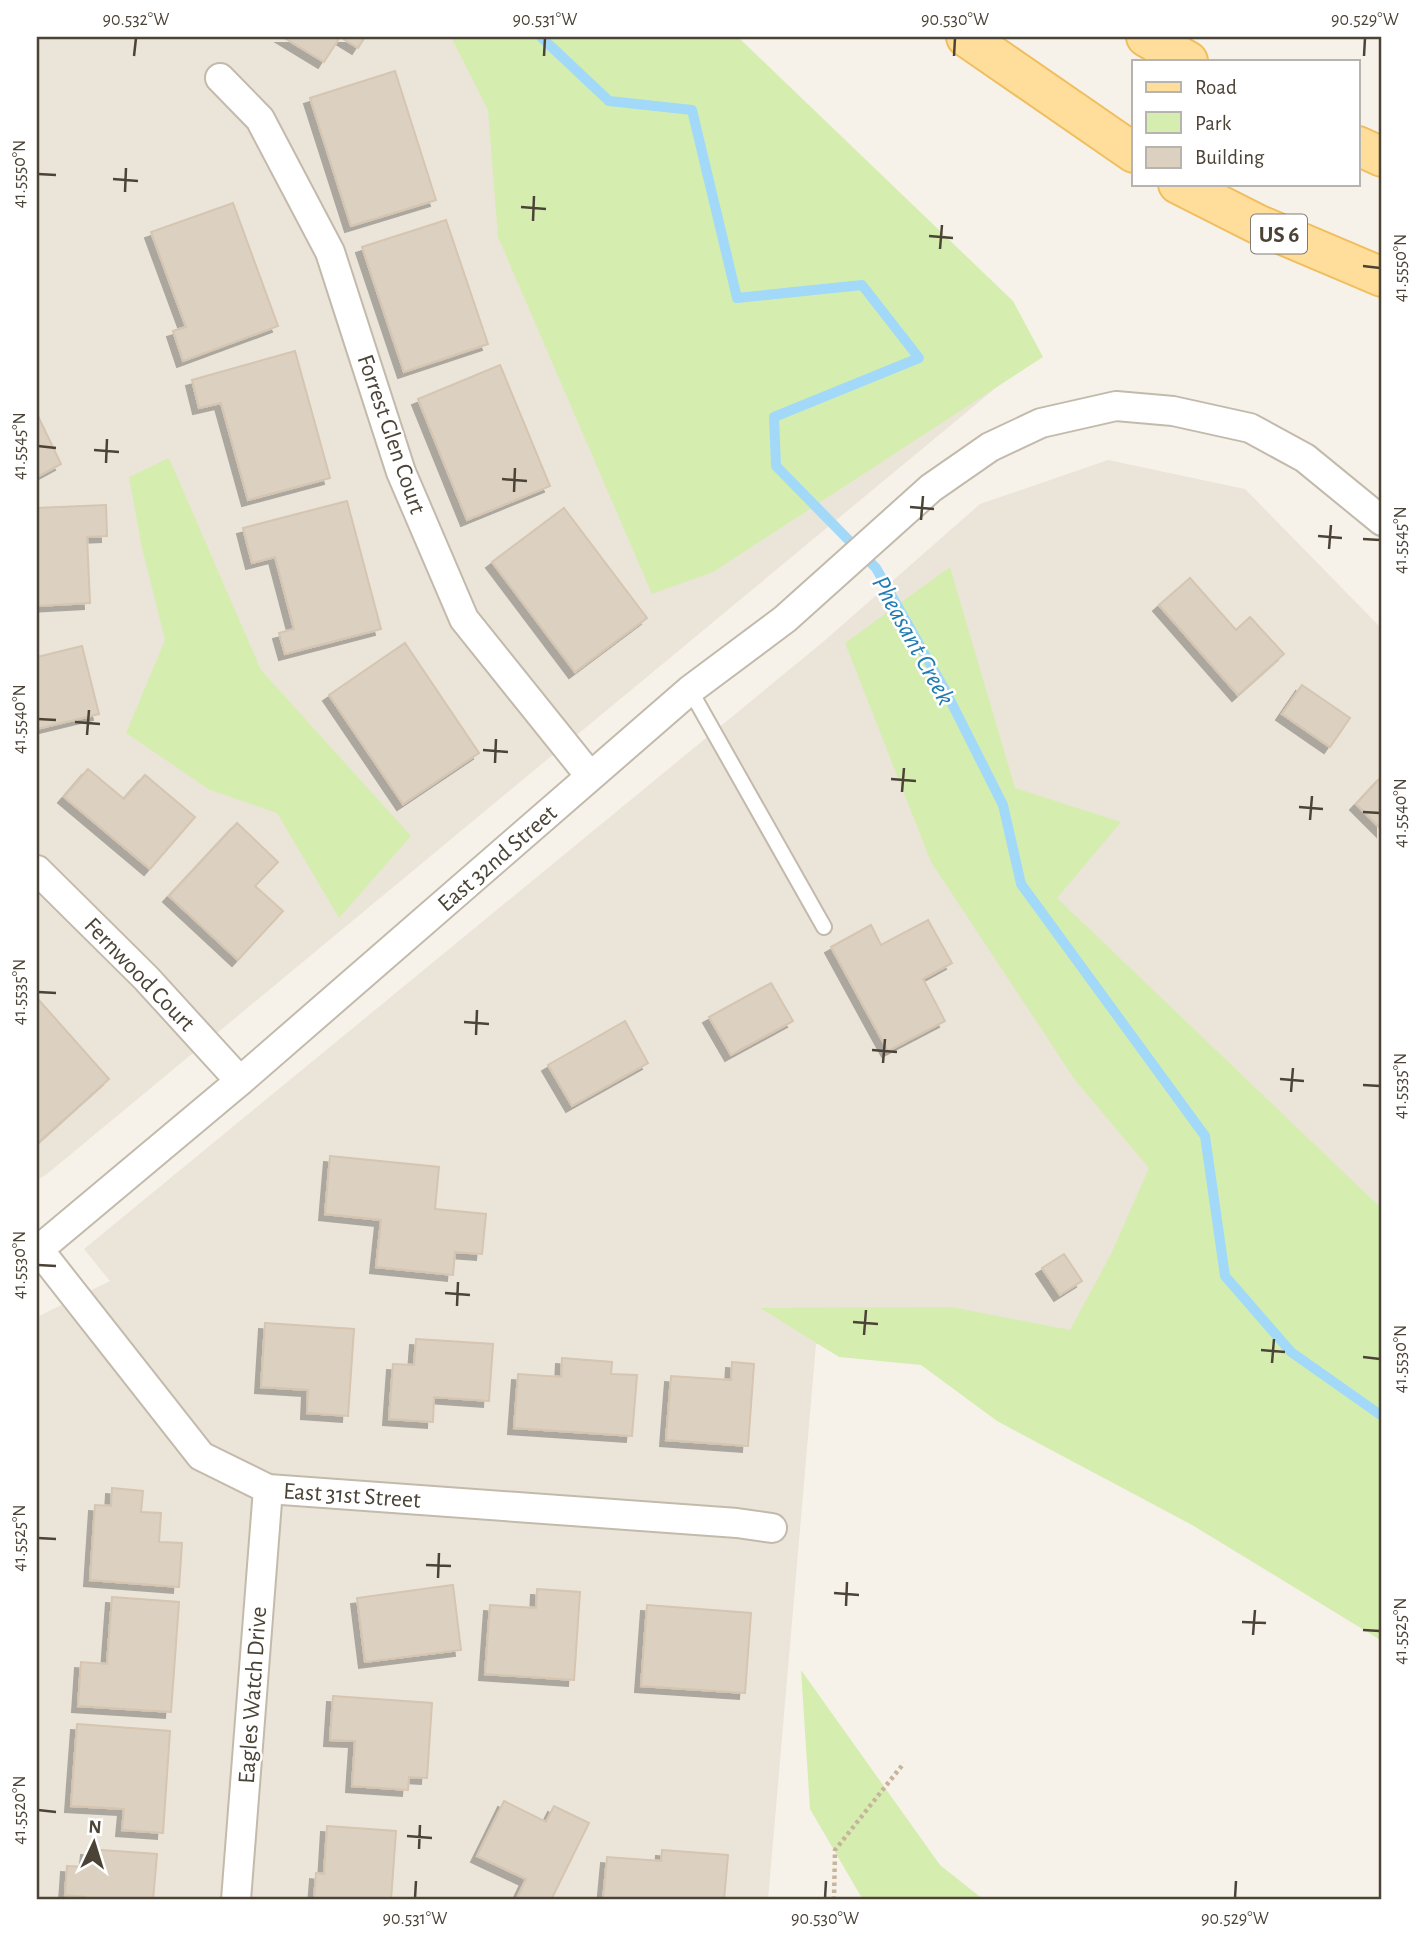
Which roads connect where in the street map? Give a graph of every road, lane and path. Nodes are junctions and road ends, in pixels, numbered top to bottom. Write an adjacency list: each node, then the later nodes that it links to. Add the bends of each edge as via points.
1 (966, 37): 6 (main road)
2 (1146, 37): 3 (main road)
3 (1186, 60)
4 (220, 78): 12 (street, Forrest Glen Court, via 260,119 330,252 401,472 464,619)
5 (1360, 147): 7 (main road)
6 (1132, 152)
7 (1382, 157)
8 (1182, 186): 9 (main road, US 6, via 1257,224)
9 (1382, 277)
10 (1382, 522): 11 (street, East 32nd Street, via 1305,458 1250,428 1172,411 1116,406 1041,423 990,447 932,488 785,619)
11 (690, 690): 12 (street, East 32nd Street); 14 (lane)
12 (590, 776): 15 (street, East 32nd Street)
13 (37, 870): 15 (street, Fernwood Court, via 146,978)
14 (824, 927)
15 (240, 1081): 16 (street, East 32nd Street)
16 (38, 1250): 17 (street, East 31st Street, via 201,1456)
17 (268, 1489): 18 (street, East 31st Street); 20 (street, Eagles Watch Drive)
18 (772, 1528)
19 (904, 1763): 21 (path, via 835,1850)
20 (236, 1900)
21 (834, 1900)

